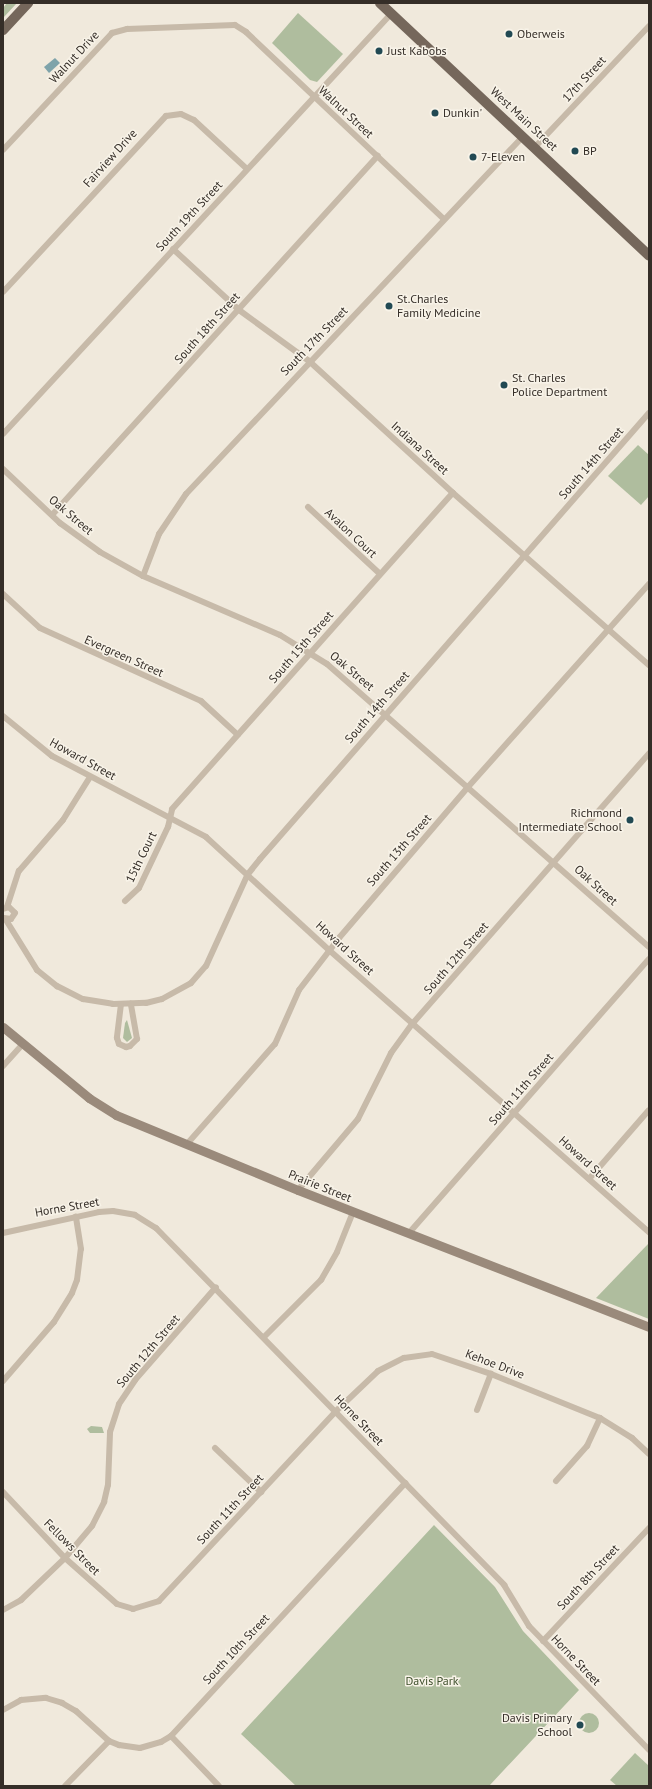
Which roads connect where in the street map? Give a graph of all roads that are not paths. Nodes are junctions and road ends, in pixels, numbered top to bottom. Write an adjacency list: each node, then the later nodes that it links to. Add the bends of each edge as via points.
1 (28, 3): 6 (main road)
2 (380, 3): 3 (main road, West Main Street)
3 (391, 14): 7 (street, South 19th Street); 8 (main road, West Main Street)
4 (232, 24): 7 (street, Walnut Street, via 246,32); 10 (street, Walnut Drive, via 127,29 112,34)
5 (649, 26): 9 (street, 17th Street)
6 (3, 30)
7 (314, 97): 11 (street, Walnut Street); 12 (street, South 19th Street)
8 (523, 136): 9 (main road, West Main Street); 13 (street, South 17th Street)
9 (534, 147): 15 (main road, West Main Street)
10 (3, 150)
11 (378, 156): 13 (street, Walnut Street); 17 (street, South 18th Street)
12 (247, 169): 14 (street, South 19th Street); 16 (street, Fairview Drive, via 194,120 181,114 166,116)
13 (444, 219): 18 (street, South 17th Street)
14 (173, 250): 17 (street, Indiana Street); 20 (street, South 19th Street)
15 (649, 256)
16 (3, 292)
17 (238, 310): 18 (street, Indiana Street); 24 (street, South 18th Street)
18 (309, 361): 22 (street, Indiana Street); 27 (street, South 17th Street, via 186,494 160,534)
19 (649, 414): 25 (street, South 14th Street)
20 (3, 434)
21 (3, 470): 24 (street, Oak Street)
22 (453, 493): 25 (street, Indiana Street); 26 (street, South 15th Street)
23 (308, 507): 26 (street, Avalon Court)
24 (52, 515): 27 (street, Oak Street, via 100,552)
25 (524, 556): 30 (street, Indiana Street); 33 (street, South 14th Street)
26 (380, 574): 31 (street, South 15th Street)
27 (143, 576): 31 (street, Oak Street, via 262,627)
28 (649, 584): 30 (street, South 13th Street)
29 (3, 594): 35 (street, Evergreen Street, via 40,628 201,701)
30 (608, 630): 32 (street, Indiana Street); 38 (street, South 13th Street)
31 (311, 653): 33 (street, Oak Street); 35 (street, South 15th Street)
32 (649, 666)
33 (385, 714): 38 (street, Oak Street); 41 (street, South 14th Street)
34 (3, 716): 37 (street, Howard Street, via 52,756)
35 (238, 734): 39 (street, South 15th Street, via 172,809)
36 (649, 753): 40 (street, South 12th Street)
37 (90, 777): 39 (street, Howard Street); 42 (street, via 63,820 25,863)
38 (468, 787): 40 (street, Oak Street); 49 (street, South 13th Street)
39 (170, 818): 41 (street, Howard Street, via 206,837); 43 (street, 15th Court, via 139,888)
40 (554, 864): 48 (street, Oak Street); 53 (street, South 12th Street)
41 (248, 874): 49 (street, Howard Street); 52 (street, South 14th Street, via 212,954 198,976 181,990 162,999)
42 (13, 888): 44 (street); 45 (street, South 14th Street)
43 (125, 901)
44 (5, 908): 45 (street)
45 (14, 913): 46 (street); 47 (street, South 14th Street)
46 (4, 919): 47 (street, South 14th Street)
47 (16, 935): 51 (street, South 14th Street, via 37,970 57,986 82,999)
48 (649, 947)
49 (329, 950): 53 (street, Howard Street); 59 (street, South 13th Street, via 299,990 275,1044)
50 (649, 959): 58 (street, South 11th Street)
51 (121, 1004): 52 (street, South 14th Street); 52 (street, via 117,1038 120,1044 126,1047 137,1038)
52 (131, 1004)
53 (413, 1023): 58 (street, Howard Street); 61 (street, South 12th Street, via 391,1053 358,1119)
54 (3, 1027): 55 (street, Prairie Street)
55 (22, 1044): 56 (street); 59 (street, Prairie Street, via 106,1109)
56 (3, 1066)
57 (649, 1110): 60 (street)
58 (516, 1113): 60 (street, Howard Street); 66 (street, South 11th Street)
59 (187, 1144): 61 (street, Prairie Street)
60 (589, 1179): 65 (street, Howard Street)
61 (298, 1190): 62 (street, Prairie Street)
62 (353, 1212): 66 (street, Prairie Street); 69 (street, via 337,1252 321,1280)
63 (76, 1216): 64 (street, Horne Street); 67 (street, Horne Street, via 112,1211 125,1212 147,1221); 71 (street, via 81,1249 77,1280 72,1293 54,1322)
64 (3, 1232)
65 (649, 1232)
66 (409, 1233): 68 (street, Prairie Street)
67 (216, 1287): 69 (street, Horne Street); 82 (street, South 12th Street, via 135,1380 119,1404 110,1432 108,1485 104,1502 92,1526)
68 (649, 1327)
69 (264, 1337): 73 (street, Horne Street)
70 (491, 1374): 72 (street); 73 (street, Kehoe Drive, via 432,1354 404,1358 378,1371); 74 (street, Kehoe Drive)
71 (3, 1381)
72 (477, 1410)
73 (335, 1412): 78 (street, Horne Street); 80 (street, South 11th Street)
74 (600, 1418): 76 (street, Kehoe Drive, via 632,1438); 77 (street, via 587,1446)
75 (215, 1448): 80 (street)
76 (649, 1454)
77 (556, 1481)
78 (405, 1484): 85 (street, Horne Street, via 504,1585 529,1626); 87 (street, South 10th Street)
79 (3, 1492): 82 (street, Fellows Street)
80 (261, 1492): 83 (street, South 11th Street, via 159,1600)
81 (649, 1528): 85 (street, South 8th Street)
82 (65, 1558): 83 (street, Fellows Street, via 117,1604); 84 (street, South 12th Street, via 21,1600)
83 (133, 1609)
84 (3, 1610)
85 (543, 1641): 89 (street, Horne Street)
86 (3, 1710): 88 (street, via 21,1700 46,1698 76,1711)
87 (171, 1736): 88 (street, South 10th Street, via 162,1742 140,1748); 91 (street)
88 (109, 1741): 90 (street)
89 (649, 1750)
90 (65, 1786)
91 (219, 1786)

